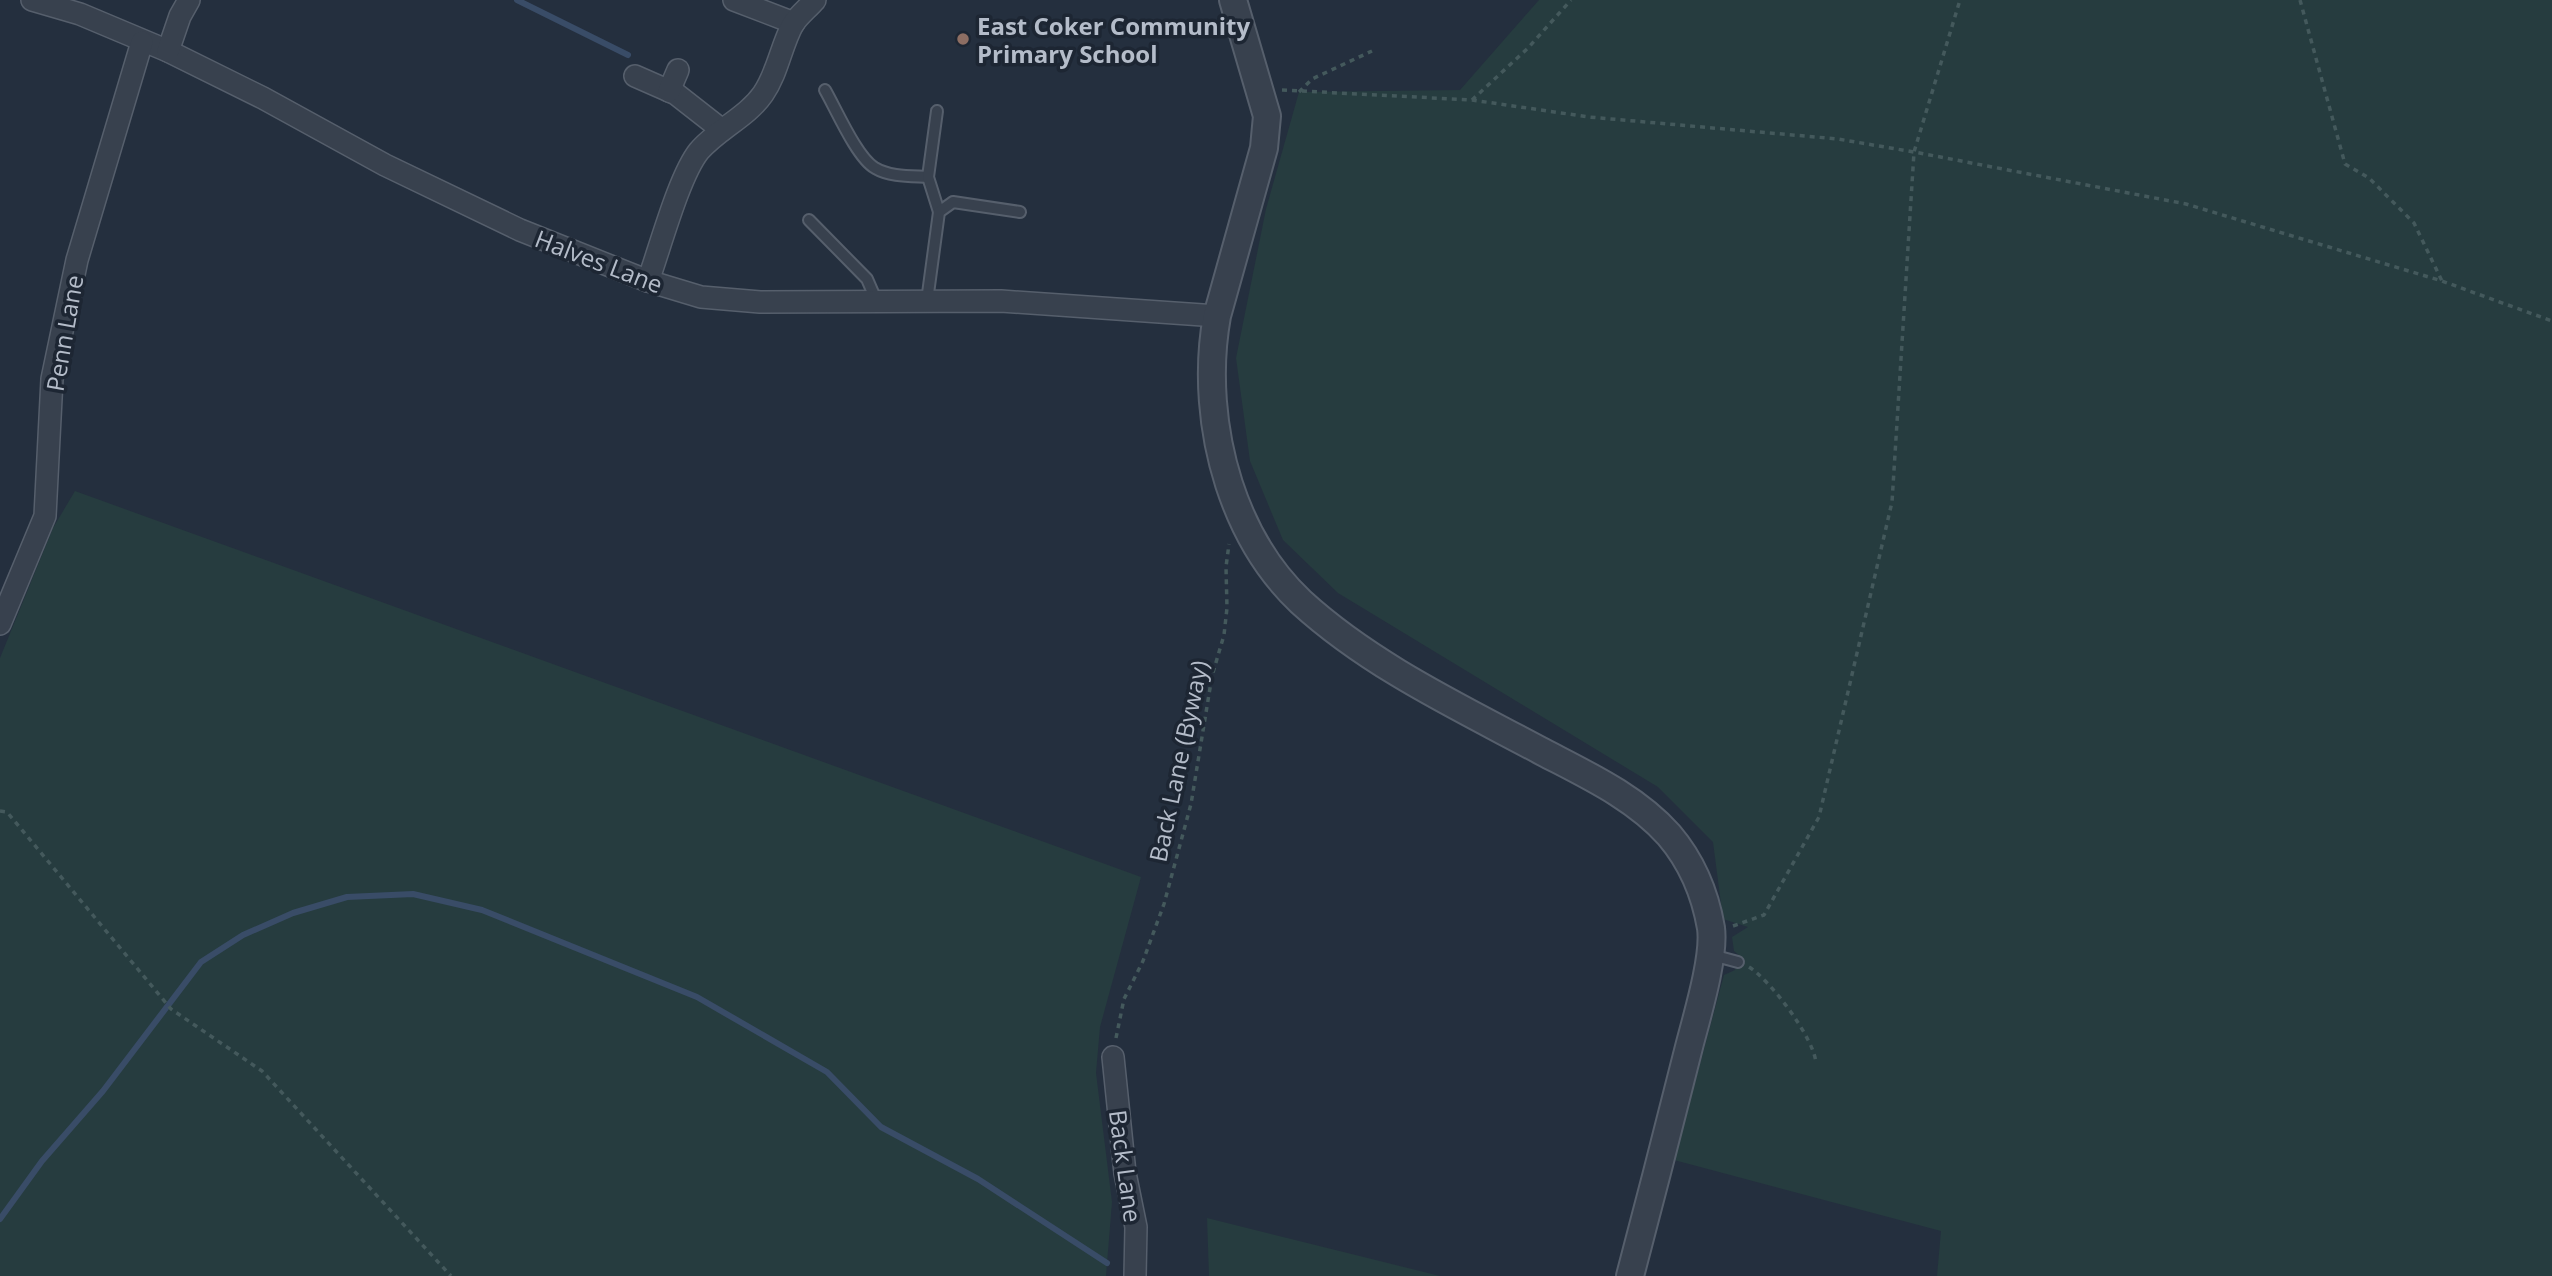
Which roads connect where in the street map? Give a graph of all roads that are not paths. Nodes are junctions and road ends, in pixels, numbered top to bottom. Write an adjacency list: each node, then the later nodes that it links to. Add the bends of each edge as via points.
1 (33, 0): 7 (street, Halves Lane, via 80,14)
2 (189, 0): 8 (street)
3 (814, 0): 6 (street)
4 (1233, 0): 22 (street, via 1267,116 1265,148)
5 (739, 1): 6 (street)
6 (794, 23): 14 (street, via 763,95)
7 (142, 42): 8 (street, Halves Lane); 23 (street, Penn Lane, via 77,260 55,366 45,516)
8 (168, 51): 19 (street, Halves Lane, via 520,230)
9 (678, 70): 12 (street)
10 (635, 76): 12 (street)
11 (825, 90): 15 (lane, via 873,168)
12 (669, 91): 14 (street)
13 (937, 111): 15 (lane)
14 (722, 130): 19 (street, via 697,153)
15 (928, 177): 16 (lane)
16 (939, 212): 17 (lane, via 953,202); 20 (lane)
17 (1020, 212)
18 (809, 220): 21 (lane, via 867,279)
19 (648, 281): 21 (street, Halves Lane, via 701,297)
20 (927, 301): 21 (street, Halves Lane); 22 (street, Halves Lane, via 1001,301)
21 (877, 302)
22 (1217, 316): 24 (street, via 1212,374 1223,466 1254,542 1278,575 1300,600 1375,657 1624,797 1649,817 1693,870 1703,894)
23 (0, 624)
24 (1710, 943): 25 (lane); 28 (street, via 1692,1034)
25 (1738, 962)
26 (1112, 1057): 27 (street, Back Lane, via 1136,1227)
27 (1135, 1276)
28 (1630, 1276)

